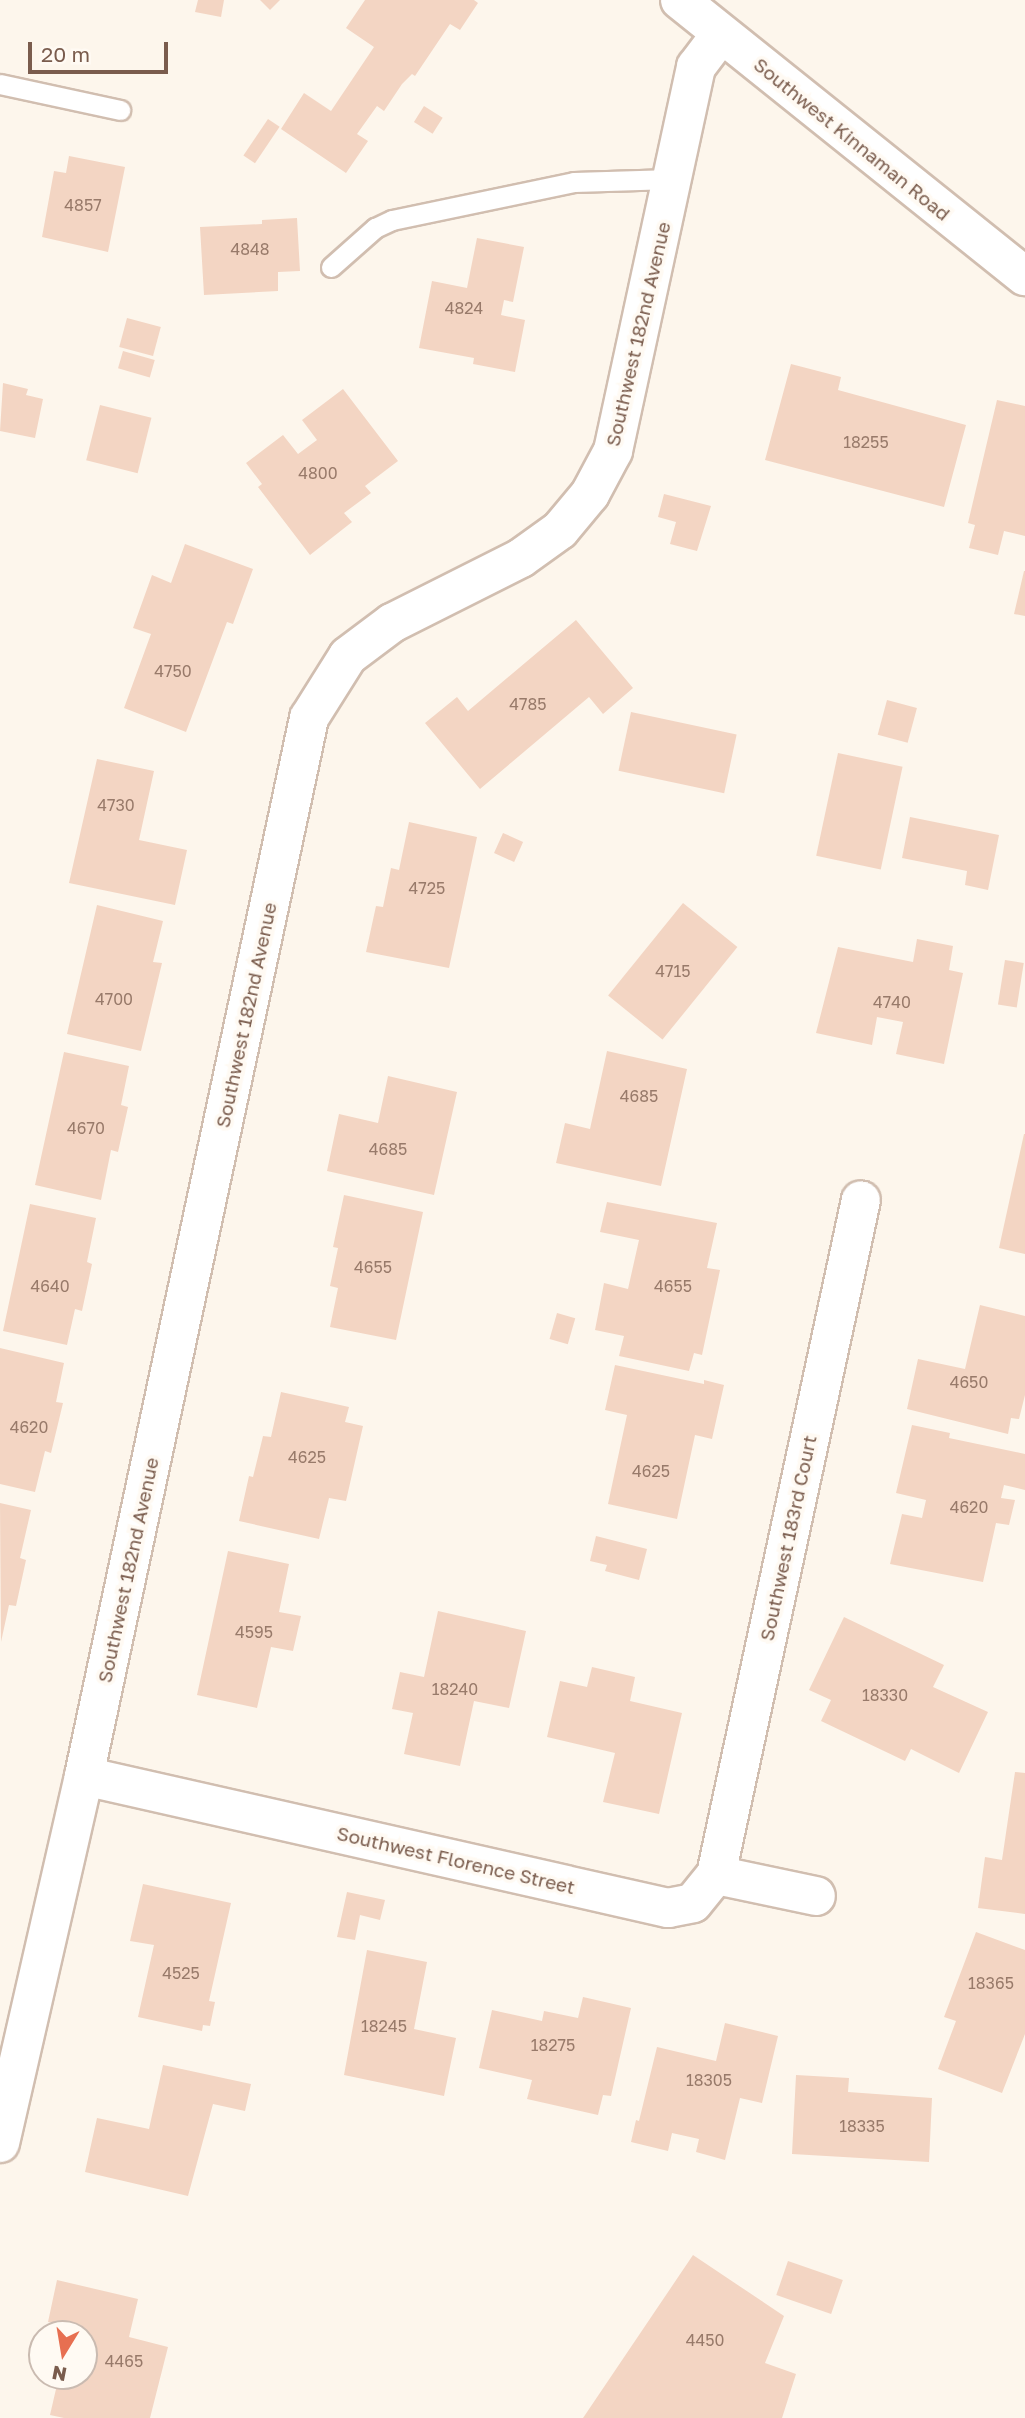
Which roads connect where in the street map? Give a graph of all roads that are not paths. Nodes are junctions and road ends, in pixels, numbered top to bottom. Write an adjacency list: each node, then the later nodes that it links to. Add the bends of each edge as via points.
1 (680, 0): 2 (street, Southwest Kinnaman Road)
2 (720, 34): 5 (street, Southwest 182nd Avenue, via 696,67); 6 (street, Southwest Kinnaman Road)
3 (0, 84): 4 (lane)
4 (120, 110)
5 (672, 179): 7 (lane, via 573,182 392,220 375,228); 9 (street, Southwest 182nd Avenue, via 613,451 590,494 560,530 521,558 392,623 348,656 309,718)
6 (1019, 261)
7 (331, 267)
8 (861, 1200): 10 (street, Southwest 183rd Court)
9 (84, 1776): 10 (street, Southwest Florence Street, via 668,1908 693,1903); 12 (street, Southwest 182nd Avenue)
10 (716, 1875): 11 (street)
11 (816, 1896)
12 (0, 2143)

